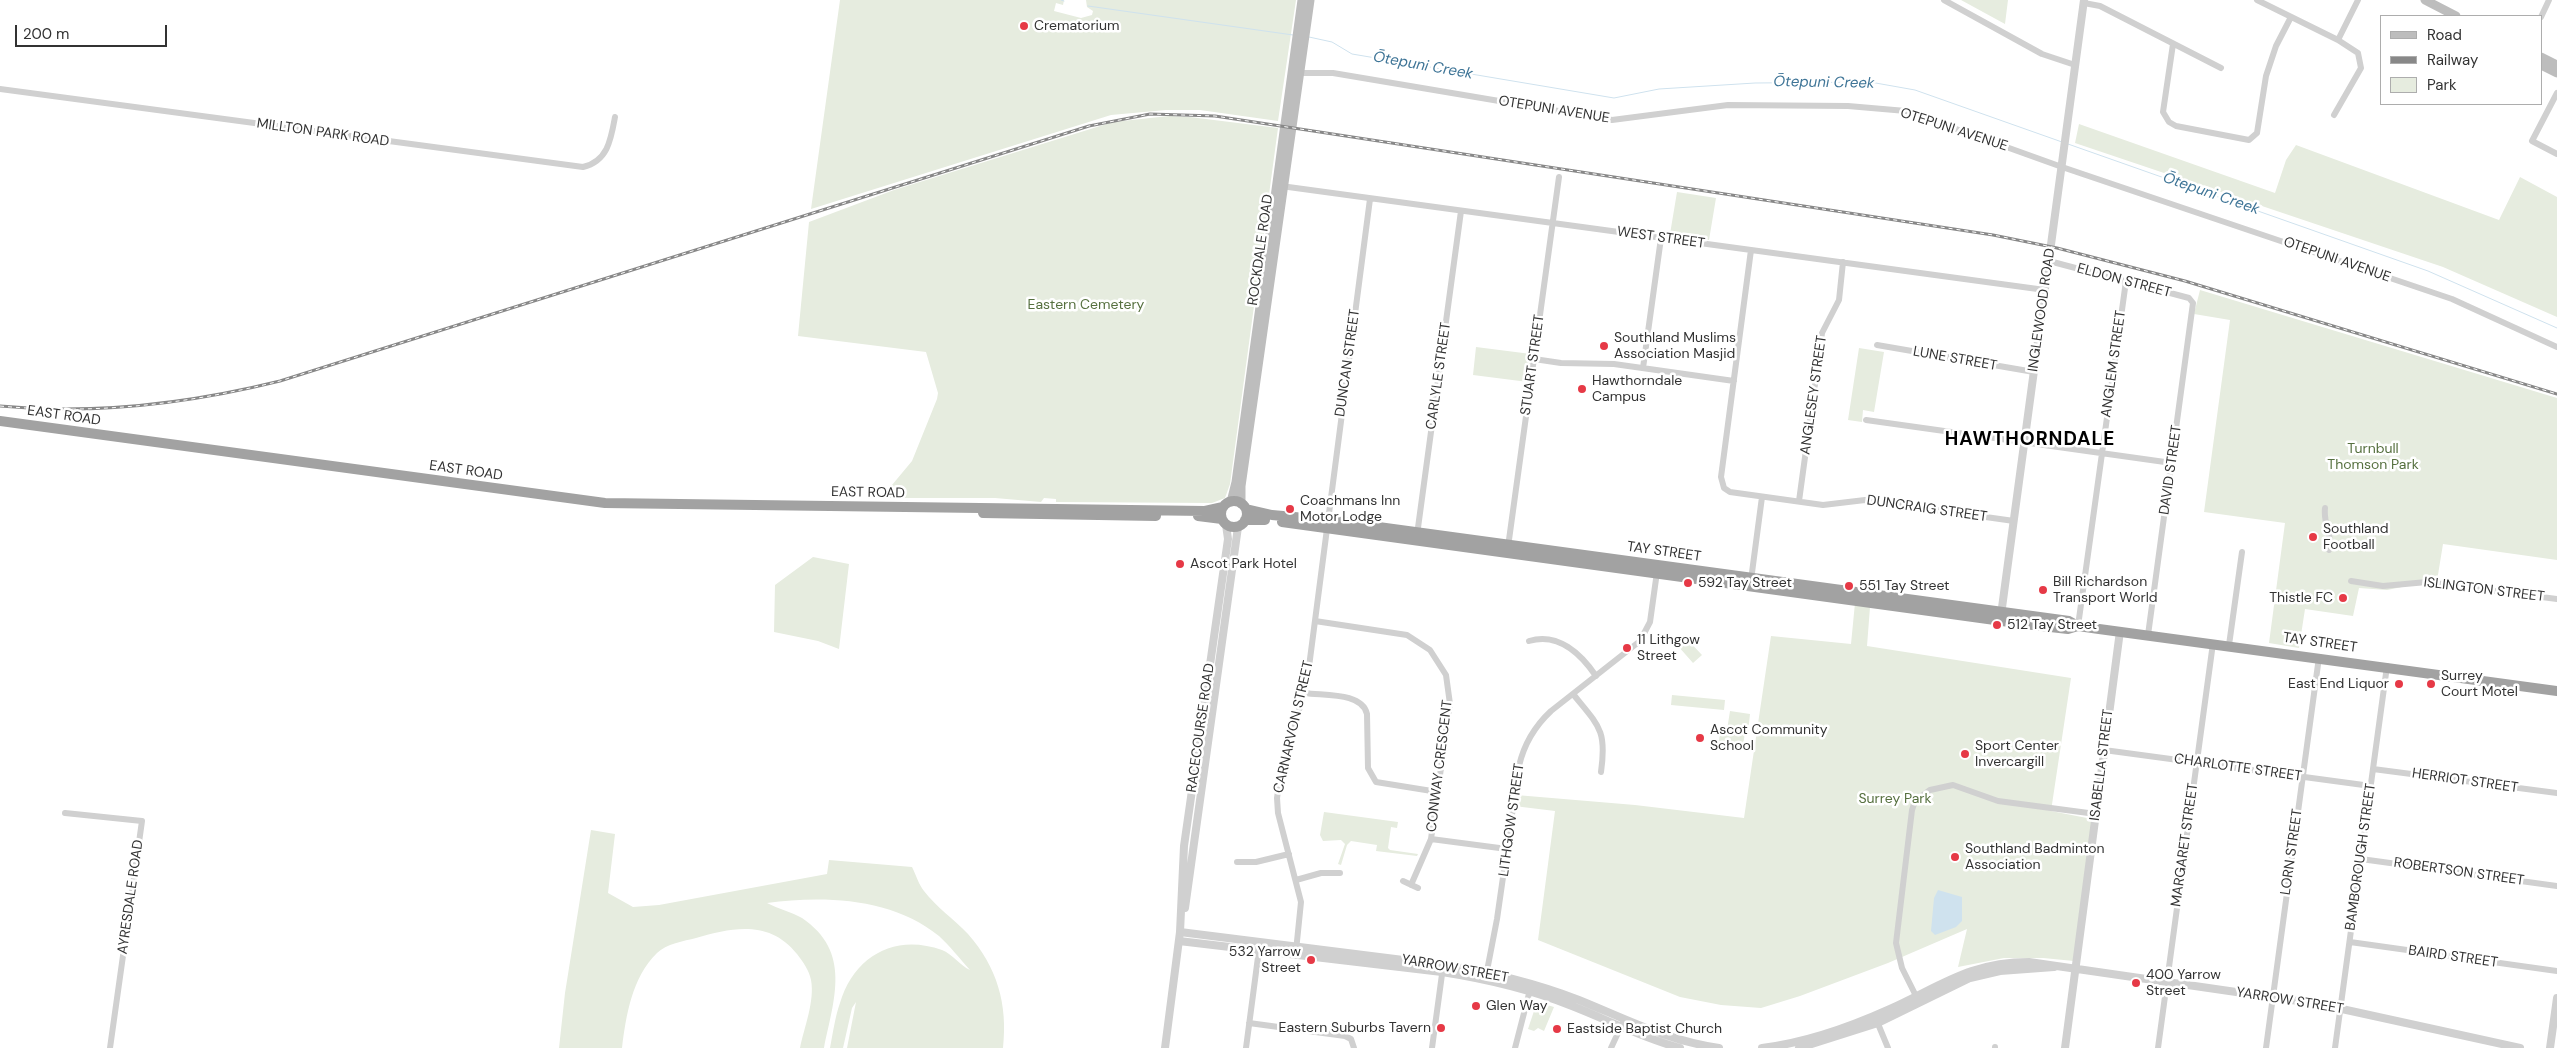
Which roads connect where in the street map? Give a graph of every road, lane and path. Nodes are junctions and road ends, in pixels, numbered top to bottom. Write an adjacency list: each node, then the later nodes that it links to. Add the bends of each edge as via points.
1 (1302, 0): 12 (main road, ROCKDALE ROAD)
2 (1310, 0): 12 (main road, ROCKDALE ROAD)
3 (1944, 0): 16 (street, via 2042,54)
4 (2257, 0): 11 (street)
5 (2358, 0): 13 (street)
6 (2424, 0): 9 (main road)
7 (2549, 0): 10 (street)
8 (2084, 1): 14 (street); 16 (street, INGLEWOOD ROAD)
9 (2454, 15)
10 (2542, 15)
11 (2291, 17): 13 (street); 14 (street, via 2266,76 2258,130 2249,140 2176,126 2164,117)
12 (1301, 35): 21 (main road, ROCKDALE ROAD)
13 (2338, 40): 24 (street, via 2354,49 2361,63)
14 (2173, 44): 19 (street)
15 (2542, 58): 17 (main road)
16 (2076, 65): 27 (street, INGLEWOOD ROAD)
17 (2557, 65)
18 (2542, 66): 20 (main road)
19 (2220, 68)
20 (2557, 73)
21 (1295, 74): 27 (street, OTEPUNI AVENUE, via 1333,73 1612,120 1728,106 1848,106 1906,111); 29 (main road, ROCKDALE ROAD)
22 (0, 89): 25 (street, MILLTON PARK ROAD, via 583,167 604,155)
23 (2557, 93): 26 (street, via 2532,141)
24 (2334, 115)
25 (614, 117)
26 (2557, 154)
27 (2062, 167): 35 (street, INGLEWOOD ROAD); 42 (street, OTEPUNI AVENUE, via 2452,299)
28 (1559, 177): 32 (street, STUART STREET)
29 (1280, 186): 30 (street, WEST STREET); 40 (main road, ROCKDALE ROAD)
30 (1370, 199): 31 (street, WEST STREET); 61 (street, DUNCAN STREET)
31 (1461, 211): 32 (street, WEST STREET); 62 (street, CARLYLE STREET)
32 (1552, 223): 33 (street, WEST STREET); 43 (street, STUART STREET)
33 (1661, 238): 34 (street, WEST STREET); 44 (street)
34 (1751, 250): 36 (street, WEST STREET); 46 (street)
35 (2049, 261): 37 (street, ELDON STREET); 38 (street, INGLEWOOD ROAD)
36 (1843, 262): 38 (street, WEST STREET); 53 (street, ANGLESEY STREET, via 1839,300 1822,333)
37 (2126, 281): 39 (street, ELDON STREET, via 2189,298); 50 (street, ANGLEM STREET)
38 (2045, 290): 45 (street, INGLEWOOD ROAD)
39 (2193, 306): 51 (street, DAVID STREET)
40 (1263, 310): 54 (main road, ROCKDALE ROAD, via 1236,482); 55 (main road, ROCKDALE ROAD, via 1241,486)
41 (1877, 345): 45 (street, LUNE STREET)
42 (2557, 347)
43 (1534, 359): 44 (street); 63 (street, STUART STREET)
44 (1643, 368): 46 (street)
45 (2034, 372): 49 (street, INGLEWOOD ROAD)
46 (1734, 381): 52 (street, DUNCRAIG STREET, via 1721,477 1724,488 1730,492)
47 (1866, 420): 49 (street)
48 (0, 421): 56 (highway, EAST ROAD, via 605,503)
49 (2024, 442): 50 (street); 58 (street, INGLEWOOD ROAD)
50 (2102, 454): 51 (street); 72 (street, ANGLEM STREET)
51 (2172, 463): 74 (street, DAVID STREET)
52 (1762, 496): 53 (street, DUNCRAIG STREET); 68 (street)
53 (1799, 502): 58 (street, DUNCRAIG STREET, via 1828,505 1865,500)
54 (1227, 504): 55 (highway, EAST ROAD); 56 (highway, EAST ROAD, via 1205,511); 59 (highway)
55 (1244, 506): 60 (highway); 61 (highway, TAY STREET, via 1272,516)
56 (930, 508): 59 (highway, EAST ROAD, via 1003,514 1201,516)
57 (2325, 508): 64 (street)
58 (2014, 521): 70 (street, INGLEWOOD ROAD)
59 (1224, 522): 60 (highway, EAST ROAD); 92 (street, RACECOURSE ROAD, via 1228,539)
60 (1242, 523): 61 (highway, TAY STREET, via 1270,520); 93 (street, RACECOURSE ROAD)
61 (1327, 524): 62 (highway, TAY STREET); 71 (street, CARNARVON STREET)
62 (1417, 536): 63 (highway, TAY STREET)
63 (1507, 549): 66 (highway, TAY STREET)
64 (2329, 550)
65 (2242, 552): 77 (street)
66 (1657, 569): 68 (highway, TAY STREET); 80 (street, LITHGOW STREET, via 1651,615 1643,636)
67 (2352, 581): 69 (street, ISLINGTON STREET, via 2384,586 2427,582)
68 (1751, 582): 70 (highway, TAY STREET)
69 (2557, 599)
70 (2000, 616): 72 (highway, TAY STREET, via 2069,621)
71 (1315, 621): 82 (street, CARNARVON STREET); 90 (street, CONWAY CRESCENT, via 1407,635 1426,646 1438,660 1448,681 1450,699)
72 (2078, 626): 73 (highway, TAY STREET)
73 (2120, 631): 74 (highway, TAY STREET); 84 (street, ISABELLA STREET)
74 (2148, 635): 76 (highway, TAY STREET)
75 (1530, 641): 80 (street, via 1538,638 1564,644 1578,654)
76 (2213, 643): 77 (highway, TAY STREET); 85 (street, MARGARET STREET)
77 (2229, 645): 78 (highway, TAY STREET)
78 (2319, 657): 79 (highway, TAY STREET); 88 (street, LORN STREET)
79 (2387, 666): 81 (highway, TAY STREET); 86 (street, BAMBOROUGH STREET)
80 (1596, 676): 83 (street, LITHGOW STREET)
81 (2557, 691)
82 (1305, 693): 90 (street, via 1352,699 1365,707 1368,768 1376,782); 98 (street, CARNARVON STREET, via 1282,768 1277,798)
83 (1574, 694): 87 (street, via 1603,735); 97 (street, LITHGOW STREET, via 1545,717 1525,745 1517,774)
84 (2104, 750): 85 (street, CHARLOTTE STREET); 95 (street, ISABELLA STREET)
85 (2197, 762): 88 (street, CHARLOTTE STREET); 116 (street, MARGARET STREET)
86 (2373, 769): 89 (street, BAMBOROUGH STREET); 91 (street, HERRIOT STREET)
87 (1601, 772)
88 (2303, 776): 89 (street, CHARLOTTE STREET); 118 (street, LORN STREET)
89 (2371, 786): 99 (street, BAMBOROUGH STREET)
90 (1438, 792): 96 (street, CONWAY CRESCENT)
91 (2557, 793)
92 (1190, 806): 93 (street); 107 (street, RACECOURSE ROAD, via 1181,883)
93 (1199, 807): 107 (street, RACECOURSE ROAD)
94 (66, 814): 126 (street, AYRESDALE ROAD, via 142,821)
95 (2096, 814): 113 (street, ISABELLA STREET); 120 (street, via 1998,801 1953,785 1933,788 1915,801 1896,943 1901,964)
96 (1431, 838): 97 (street); 104 (street, CONWAY CRESCENT)
97 (1507, 849): 115 (street, LITHGOW STREET, via 1498,920)
98 (1289, 854): 100 (street, via 1256,862); 102 (street, CARNARVON STREET)
99 (2361, 859): 105 (street, ROBERTSON STREET); 109 (street, BAMBOROUGH STREET)
100 (1237, 862)
101 (1340, 873): 102 (street, via 1321,873)
102 (1296, 880): 111 (street, CARNARVON STREET, via 1301,902)
103 (1403, 881): 104 (street)
104 (1411, 885): 106 (street)
105 (2557, 886)
106 (1418, 888)
107 (1180, 932): 108 (street, RACECOURSE ROAD); 110 (street, YARROW STREET)
108 (1179, 941): 110 (street, YARROW STREET); 127 (street, RACECOURSE ROAD)
109 (2350, 942): 114 (street, BAIRD STREET); 121 (street, BAMBOROUGH STREET)
110 (1259, 946): 111 (street, YARROW STREET); 123 (street)
111 (1296, 950): 112 (street, YARROW STREET)
112 (1443, 968): 115 (street, YARROW STREET); 130 (street)
113 (2076, 969): 116 (street, YARROW STREET); 120 (street, YARROW STREET, via 2005,970 1980,975); 138 (street, ISABELLA STREET)
114 (2557, 971)
115 (1486, 976): 117 (street, YARROW STREET)
116 (2167, 982): 118 (street, YARROW STREET); 139 (street, MARGARET STREET)
117 (1531, 987): 124 (street, YARROW STREET); 131 (street)
118 (2273, 998): 121 (street, YARROW STREET); 140 (street, LORN STREET)
119 (2557, 998): 143 (street)
120 (1918, 1000): 122 (street, YARROW STREET)
121 (2340, 1008): 141 (street, BAMBOROUGH STREET); 142 (street, YARROW STREET)
122 (1876, 1019): 135 (street, YARROW STREET); 136 (street, YARROW STREET); 137 (street)
123 (1249, 1023): 128 (street); 129 (street, via 1345,1036 1351,1039)
124 (1622, 1023): 125 (street, YARROW STREET); 132 (street); 133 (street, YARROW STREET)
125 (1705, 1047): 134 (street, YARROW STREET)
126 (110, 1048)
127 (1165, 1048)
128 (1246, 1048)
129 (1354, 1048)
130 (1432, 1048)
131 (1515, 1048)
132 (1611, 1048)
133 (1680, 1048)
134 (1719, 1048)
135 (1762, 1048)
136 (1799, 1048)
137 (1888, 1048)
138 (2065, 1048)
139 (2158, 1048)
140 (2266, 1048)
141 (2335, 1048)
142 (2520, 1048)
143 (2550, 1048)

